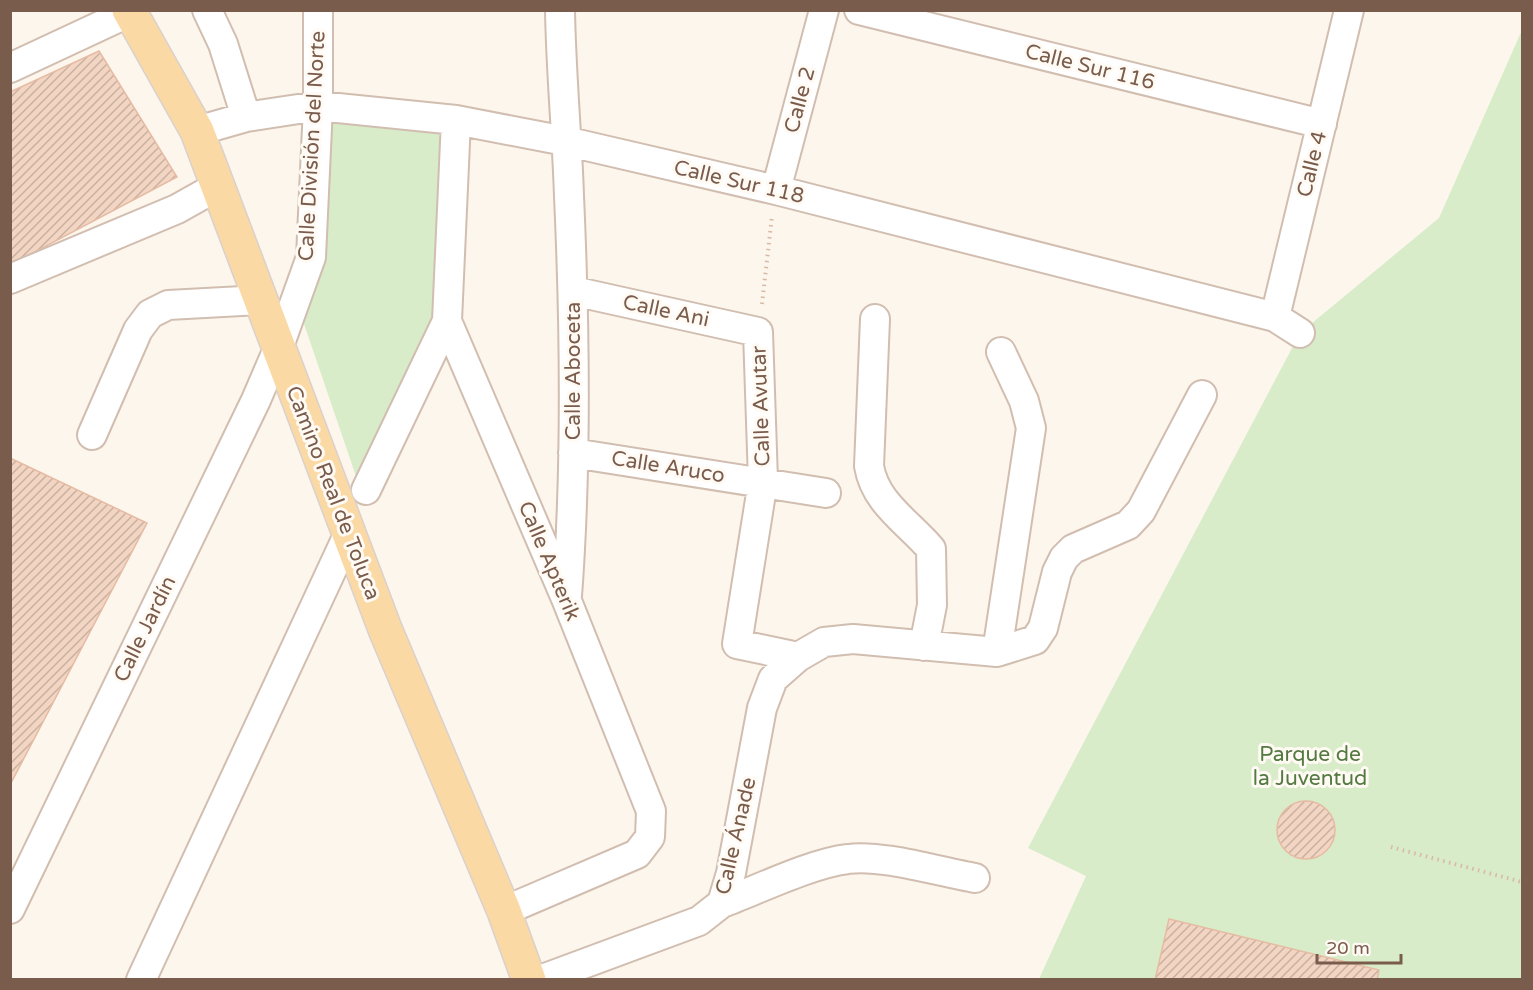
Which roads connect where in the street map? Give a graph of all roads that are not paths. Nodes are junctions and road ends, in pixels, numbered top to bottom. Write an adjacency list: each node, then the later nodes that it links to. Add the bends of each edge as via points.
1 (207, 10): 10 (street, via 223,44)
2 (318, 10): 9 (street, Calle División del Norte)
3 (560, 10): 14 (street, Calle Aboceta)
4 (824, 10): 16 (street, Calle 2)
5 (859, 10): 12 (street, Calle Sur 116)
6 (1349, 10): 12 (street, Calle 4)
7 (129, 11): 8 (street); 13 (main road, Camino Real de Toluca)
8 (10, 68)
9 (318, 106): 10 (street, Calle Sur 118); 11 (street, Calle Sur 118); 25 (street, Calle División del Norte, via 311,257)
10 (246, 117): 13 (street, Calle Sur 118)
11 (456, 120): 14 (street, Calle Sur 118); 22 (street, Calle Apterik)
12 (1322, 123): 20 (street, Calle 4)
13 (197, 131): 15 (main road, Camino Real de Toluca)
14 (565, 141): 16 (street, Calle Sur 118); 18 (street, Calle Aboceta)
15 (218, 186): 17 (street, via 177,208); 19 (main road, Camino Real de Toluca)
16 (774, 201): 20 (street, Calle Sur 118)
17 (10, 279)
18 (573, 291): 23 (street, Calle Ani); 29 (street, Calle Aboceta)
19 (259, 300): 25 (main road, Camino Real de Toluca); 28 (street, via 168,305 150,314 138,330)
20 (1275, 317): 24 (street, Calle Sur 118)
21 (875, 319): 35 (street, via 869,466 879,496 931,549 932,605)
22 (447, 321): 31 (street); 34 (street, Calle Apterik)
23 (759, 332): 30 (street, Calle Avutar)
24 (1300, 333)
25 (278, 349): 33 (main road, Camino Real de Toluca); 40 (street, Calle Jardín)
26 (1001, 352): 36 (street, via 1024,401 1031,428)
27 (1203, 395): 36 (street, via 1141,511 1128,525 1073,549 1057,572 1043,628 1035,640)
28 (92, 435)
29 (573, 453): 30 (street, Calle Aruco); 34 (street, Calle Aboceta)
30 (763, 481): 32 (street, Calle Aruco); 37 (street, via 736,644)
31 (366, 490)
32 (826, 493)
33 (349, 533): 41 (main road, Camino Real de Toluca, via 385,629); 42 (street)
34 (567, 601): 41 (street, Calle Apterik, via 651,811 650,837 637,854)
35 (924, 646): 36 (street, Calle Ánade); 37 (street, Calle Ánade, via 853,639 824,642)
36 (998, 652)
37 (798, 657): 39 (street, Calle Ánade, via 773,679 762,708)
38 (975, 878): 39 (street, via 849,858)
39 (722, 903): 44 (street, Calle Ánade, via 699,921)
40 (10, 909)
41 (504, 911): 43 (main road, Camino Real de Toluca)
42 (141, 980)
43 (529, 980)
44 (540, 980)

